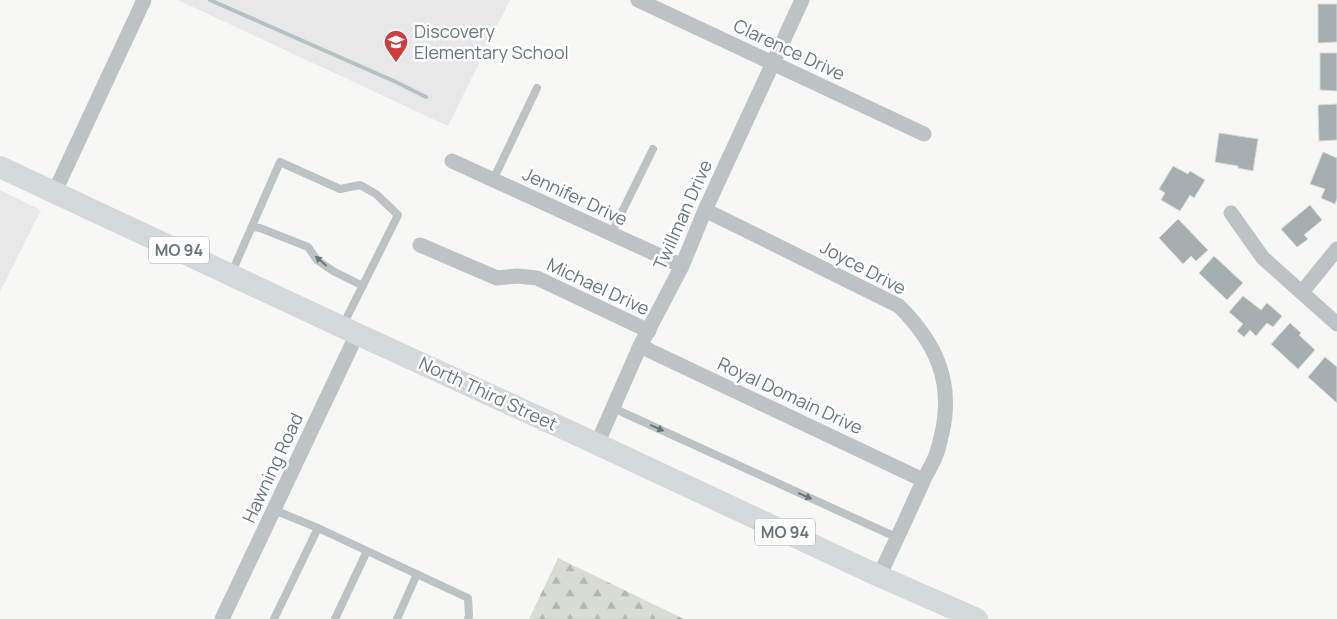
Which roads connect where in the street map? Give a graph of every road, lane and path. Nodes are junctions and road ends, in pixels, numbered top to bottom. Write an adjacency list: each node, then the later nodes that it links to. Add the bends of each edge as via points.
1 (144, 0): 11 (street)
2 (638, 0): 4 (street, Clarence Drive)
3 (802, 0): 4 (street, Twillman Drive)
4 (772, 64): 6 (street, Clarence Drive); 12 (street, Twillman Drive)
5 (537, 88): 10 (lane)
6 (924, 134)
7 (653, 149): 15 (lane)
8 (452, 161): 10 (street, Jennifer Drive)
9 (0, 167): 11 (main road, North Third Street / MO 94)
10 (493, 180): 15 (street, Jennifer Drive)
11 (55, 191): 19 (main road, North Third Street / MO 94)
12 (705, 210): 18 (street, Twillman Drive); 28 (street, Joyce Drive, via 899,306 913,320 942,370 946,405 937,454)
13 (1231, 213): 21 (street, via 1263,258)
14 (252, 226): 19 (lane); 20 (lane, one-way to 14, via 317,260 308,247); 20 (lane, via 280,162 340,190 360,185 376,194 398,215)
15 (611, 234): 18 (street, Jennifer Drive)
16 (420, 245): 24 (street, Michael Drive, via 497,278 537,278)
17 (1337, 249): 21 (street)
18 (682, 266): 24 (street, Twillman Drive)
19 (231, 275): 23 (main road, North Third Street / MO 94)
20 (363, 286): 23 (lane)
21 (1302, 292): 22 (street)
22 (1337, 324)
23 (349, 331): 27 (main road, North Third Street / MO 94); 29 (street, Hawning Road)
24 (649, 331): 25 (street, Twillman Drive)
25 (640, 346): 26 (street, Twillman Drive); 28 (street, Royal Domain Drive)
26 (613, 408): 27 (street, Twillman Drive); 31 (lane, one-way to 31)
27 (598, 444): 34 (main road, North Third Street / MO 94)
28 (923, 480): 31 (street, Joyce Drive)
29 (274, 510): 30 (lane); 35 (street, Hawning Road)
30 (318, 528): 32 (lane); 36 (lane)
31 (898, 538): 34 (street, Joyce Drive)
32 (367, 551): 33 (lane); 37 (lane)
33 (417, 574): 38 (lane); 39 (lane, via 468,598)
34 (879, 576): 40 (main road, North Third Street / MO 94)
35 (222, 619)
36 (274, 619)
37 (335, 619)
38 (396, 619)
39 (468, 619)
40 (977, 619)

